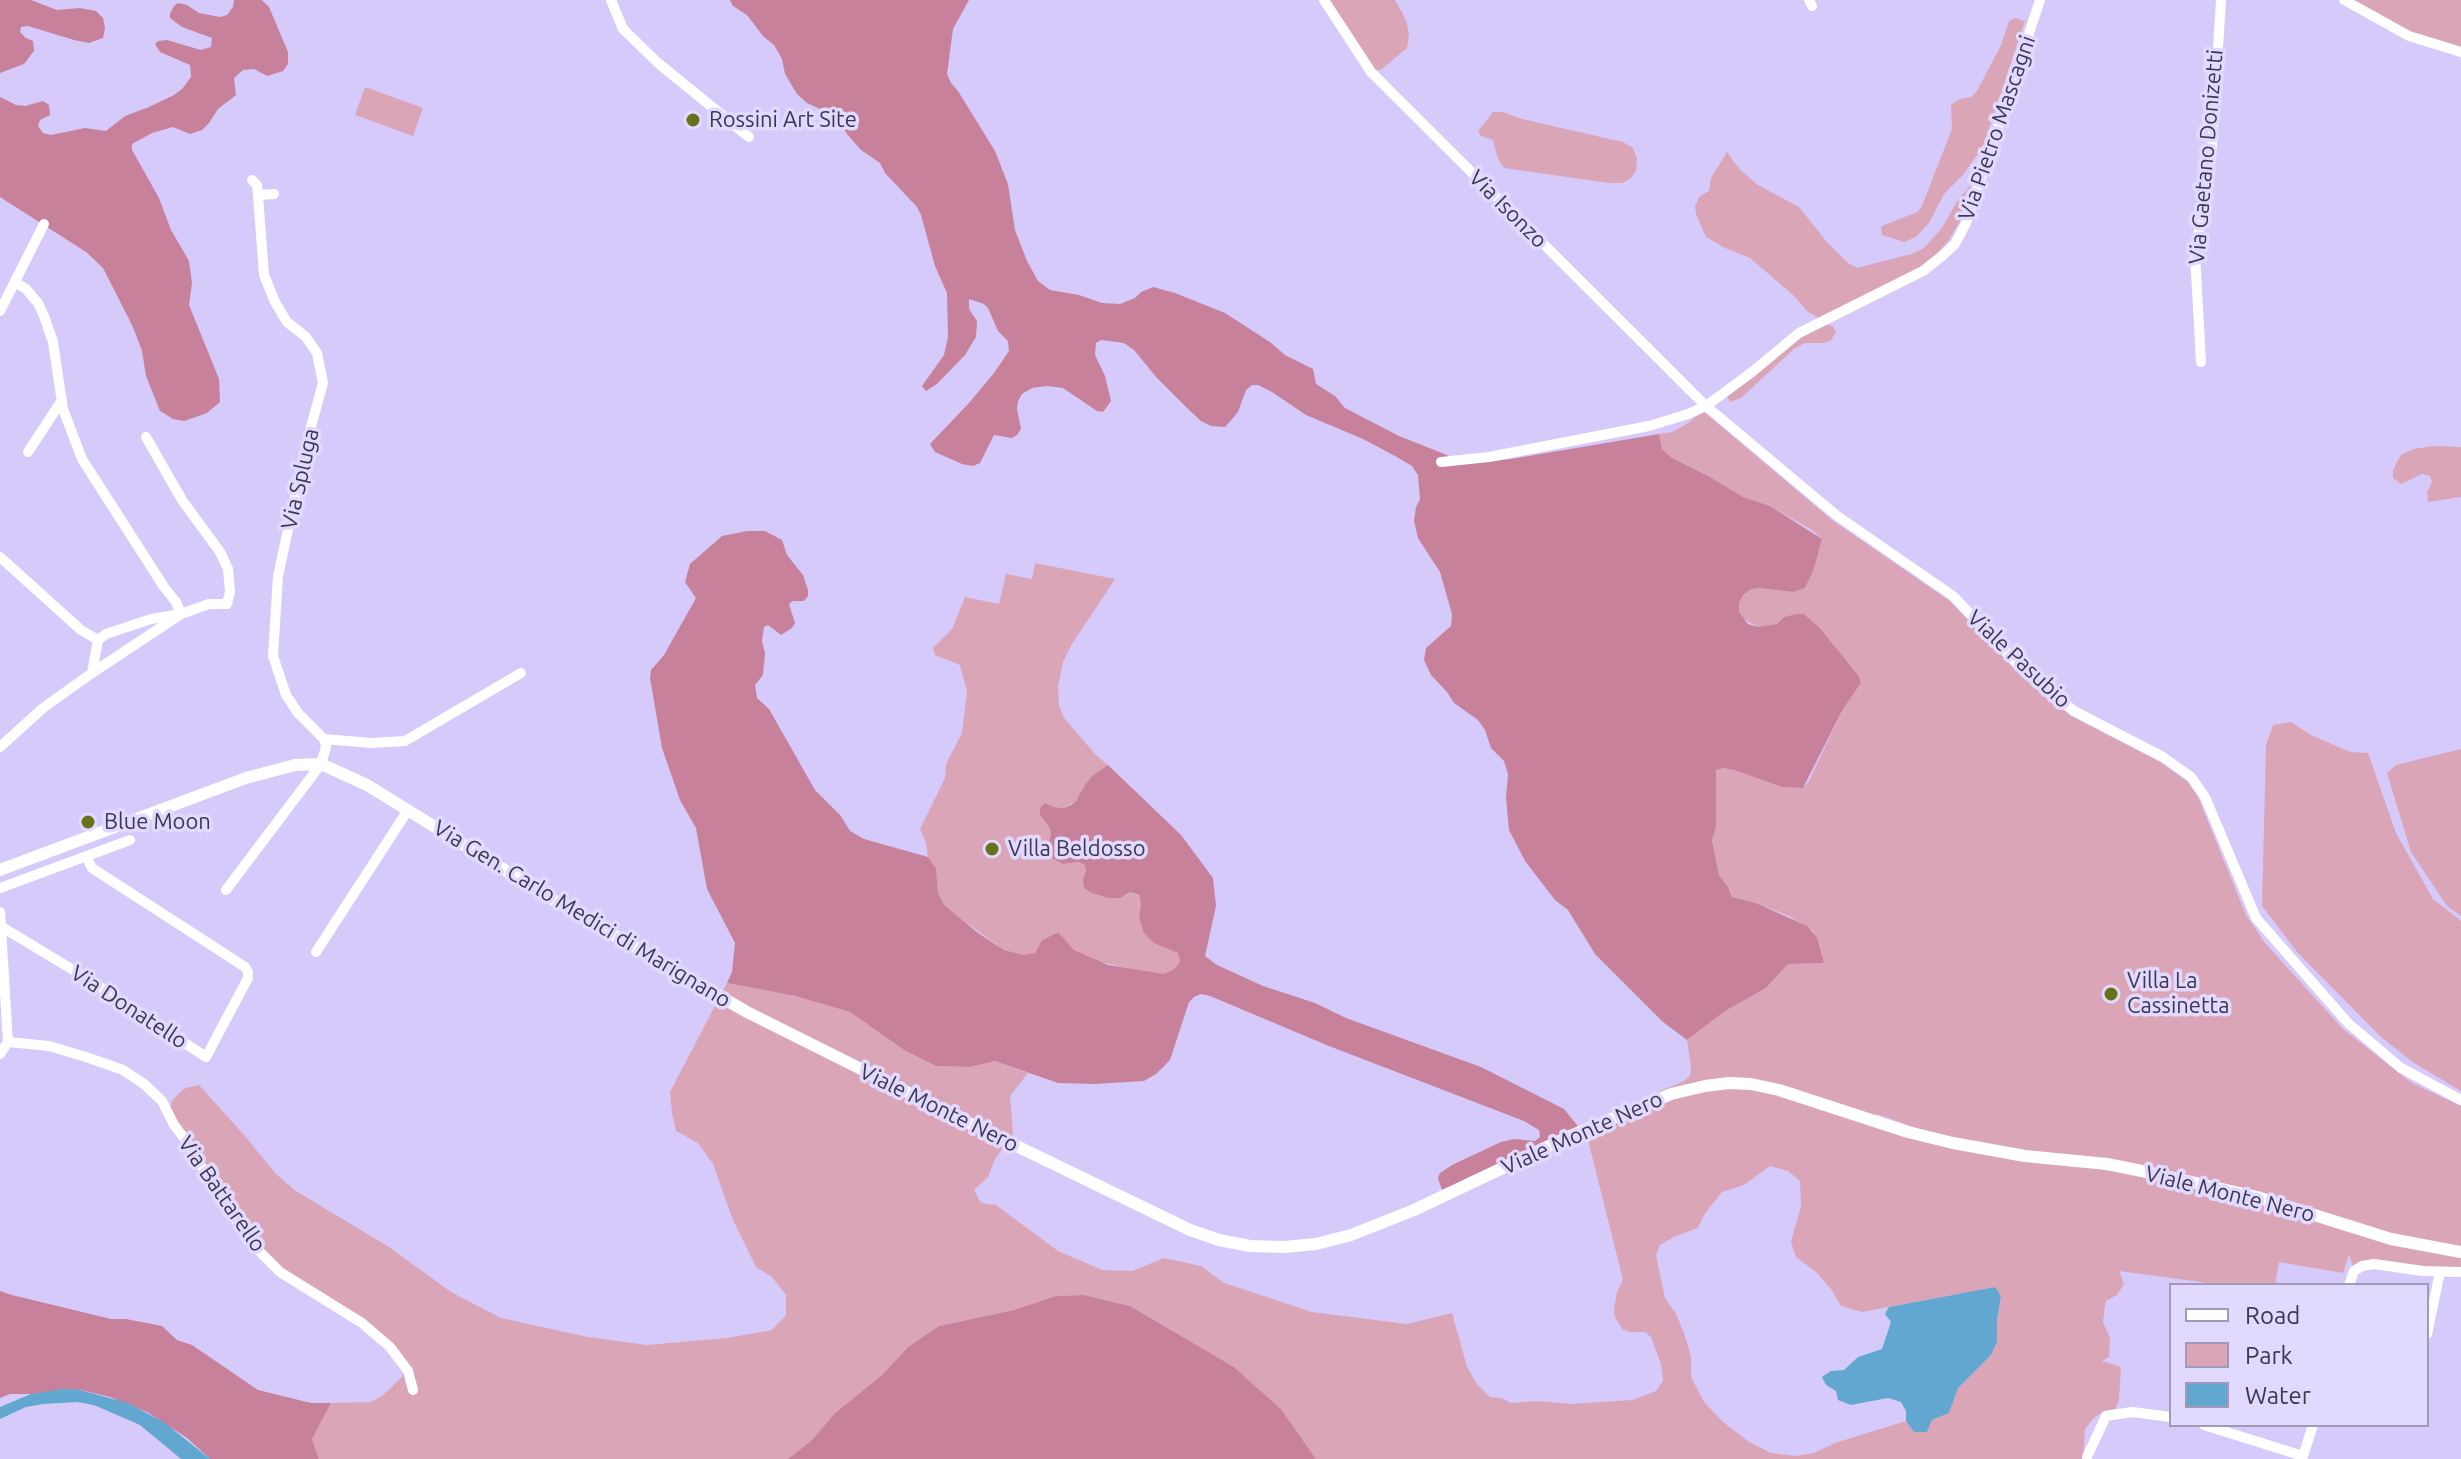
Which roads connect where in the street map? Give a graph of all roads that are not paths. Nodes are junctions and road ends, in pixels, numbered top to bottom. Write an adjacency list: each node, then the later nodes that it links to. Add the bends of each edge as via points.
1 (611, 0): 7 (street, via 623,29)
2 (1324, 0): 19 (street, Via Isonzo, via 1371,72)
3 (2040, 0): 19 (street, Via Pietro Mascagni, via 1955,244 1923,271 1799,333)
4 (2221, 0): 17 (street, Via Gaetano Donizetti, via 2211,159 2195,254)
5 (2344, 0): 6 (street, via 2409,36)
6 (2461, 52)
7 (717, 110): 8 (street); 9 (street)
8 (717, 123)
9 (749, 137)
10 (252, 180): 12 (street, Via Spluga)
11 (274, 194): 12 (street)
12 (258, 195): 28 (street, Via Spluga, via 264,275 287,322 306,337 322,370 278,576 273,656 286,695)
13 (44, 224): 14 (street)
14 (15, 282): 15 (street); 18 (street, via 44,316)
15 (4, 292): 16 (street)
16 (0, 311)
17 (2201, 362)
18 (62, 400): 21 (street); 24 (street, via 82,459)
19 (1706, 406): 22 (street, Via Pietro Mascagni, via 1649,426); 44 (street, Viale Pasubio, via 1836,515 1953,596 2025,672 2074,711 2191,777 2205,797 2256,918 2348,1023 2401,1068)
20 (146, 437): 24 (street, via 228,569 227,604)
21 (28, 452)
22 (1441, 462)
23 (0, 557): 25 (street)
24 (181, 614): 25 (street, via 151,619); 26 (street)
25 (98, 640): 26 (street)
26 (92, 673): 29 (street)
27 (521, 673): 28 (street, via 405,741)
28 (324, 739): 30 (street)
29 (0, 747)
30 (321, 764): 31 (street, Via Gen. Carlo Medici di Marignano); 32 (street, via 246,778); 37 (street)
31 (413, 813): 40 (street); 41 (street, Via Gen. Carlo Medici di Marignano)
32 (92, 837): 34 (street); 35 (street)
33 (130, 840): 34 (street)
34 (90, 854): 36 (street); 39 (street, Via Donatello, via 92,868 245,967 248,978 206,1057)
35 (0, 870)
36 (0, 888)
37 (226, 890)
38 (0, 912): 39 (street)
39 (2, 927): 42 (street)
40 (316, 952)
41 (747, 1012): 45 (street, Viale Monte Nero, via 1190,1230 1250,1246 1316,1244 1351,1235 1671,1094 1729,1083 1779,1090 1953,1143 2152,1173 2257,1197 2391,1239)
42 (8, 1042): 43 (street); 50 (street, Via Battarello, via 86,1057 144,1084 162,1101 254,1246 280,1272 362,1323 390,1347 408,1371)
43 (0, 1054)
44 (2461, 1100)
45 (2461, 1252)
46 (2440, 1272): 47 (street); 48 (street, via 2374,1264 2354,1271); 49 (street)
47 (2461, 1272)
48 (2350, 1283)
49 (2429, 1324)
50 (413, 1390)
51 (2169, 1417): 54 (street, via 2132,1412 2106,1416)
52 (2210, 1427): 55 (street)
53 (2312, 1427): 55 (street)
54 (2087, 1457)
55 (2303, 1458)

